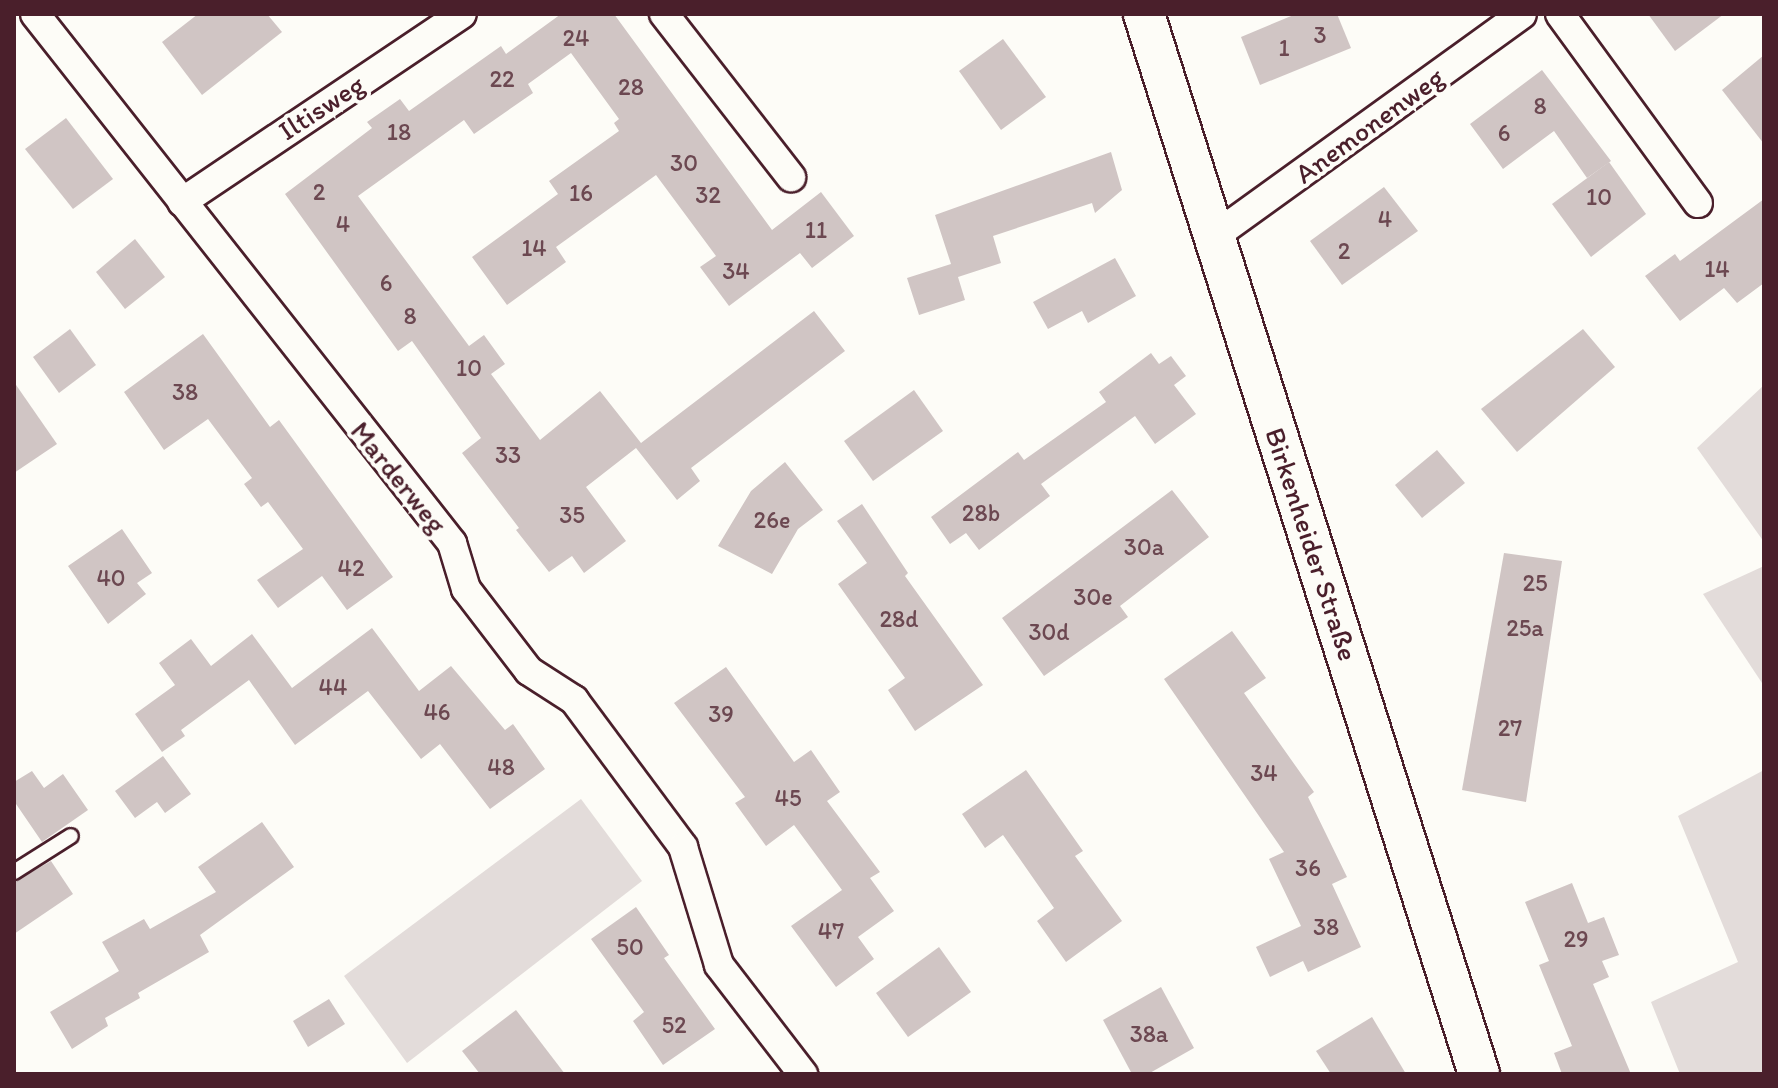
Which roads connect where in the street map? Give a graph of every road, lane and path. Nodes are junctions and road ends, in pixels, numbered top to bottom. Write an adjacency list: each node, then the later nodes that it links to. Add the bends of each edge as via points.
1 (35, 14): 8 (street, Marderweg)
2 (462, 14): 8 (street, Iltisweg)
3 (664, 14): 7 (street)
4 (1144, 14): 10 (street, Birkenheider Straße)
5 (1522, 14): 10 (street, Anemonenweg)
6 (1560, 14): 9 (street)
7 (791, 177)
8 (182, 202): 13 (street, Marderweg, via 452,543 466,589 520,659 574,700 683,847 719,965)
9 (1698, 203)
10 (1216, 235): 14 (street, Birkenheider Straße)
11 (71, 836): 12 (lane)
12 (14, 872)
13 (803, 1074)
14 (1479, 1074)

